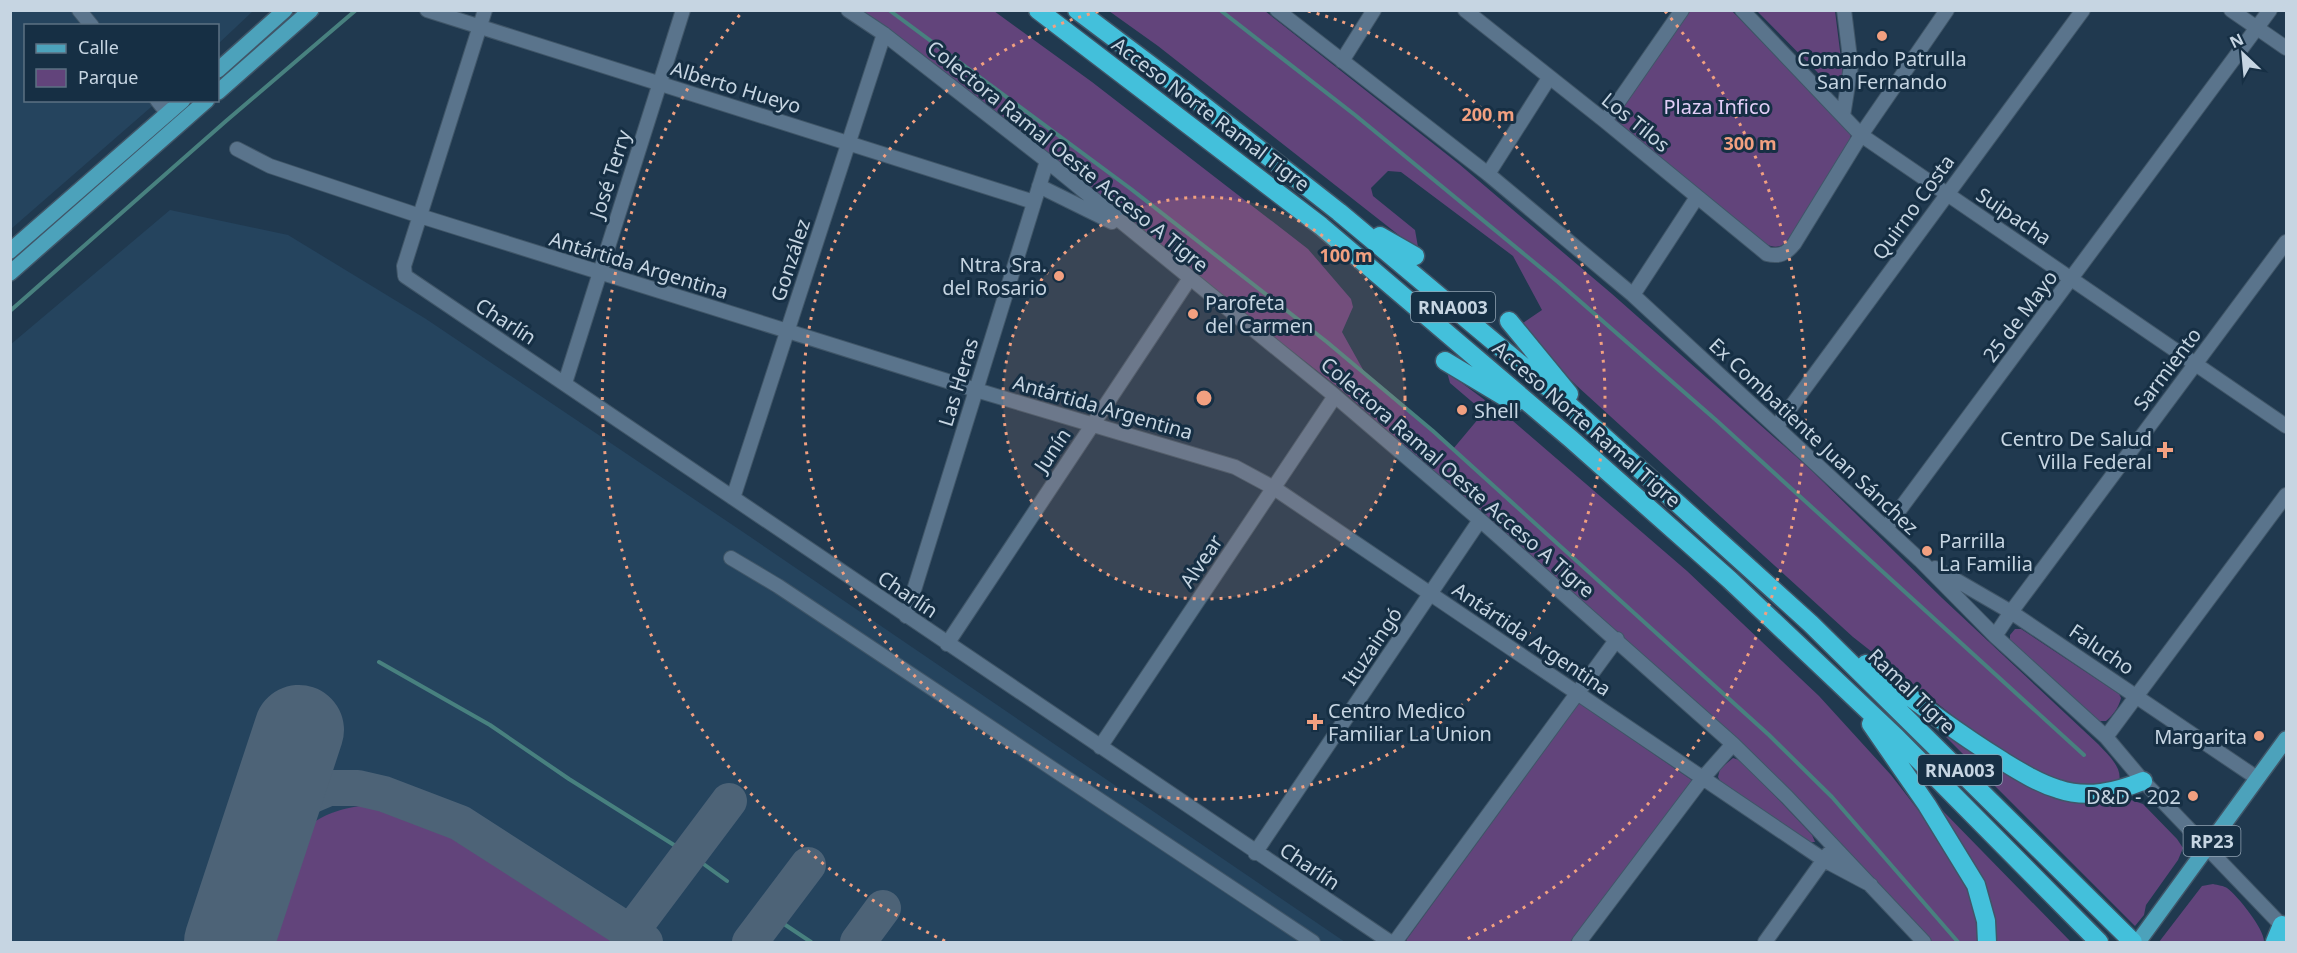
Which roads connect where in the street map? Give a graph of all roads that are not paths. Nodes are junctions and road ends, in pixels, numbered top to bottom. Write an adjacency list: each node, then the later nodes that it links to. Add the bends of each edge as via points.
1 (79, 10): 20 (street)
2 (285, 10): 26 (main road)
3 (312, 10): 29 (main road)
4 (427, 10): 21 (street, Alberto Hueyo)
5 (485, 10): 21 (street)
6 (683, 10): 28 (street, José Terry)
7 (848, 10): 23 (street, Colectora Ramal Oeste Acceso A Tigre)
8 (1038, 10): 36 (highway, Acceso Norte Ramal Tigre / RNA003)
9 (1077, 10): 46 (highway, Acceso Norte Ramal Tigre / RNA003)
10 (1277, 10): 25 (street, Ex Combatiente Juan Sánchez)
11 (1374, 10): 25 (street)
12 (1466, 10): 27 (street, Los Tilos)
13 (1682, 10): 35 (street)
14 (1742, 10): 34 (street, Suipacha)
15 (1844, 10): 34 (street, via 1851,66)
16 (1947, 10): 37 (street)
17 (2083, 10): 43 (street, Quirno Costa)
18 (2231, 10): 22 (street)
19 (2270, 10): 22 (street, 25 de Mayo)
20 (90, 24)
21 (479, 27): 28 (street, Alberto Hueyo); 47 (street)
22 (2257, 28): 24 (street); 56 (street, 25 de Mayo)
23 (884, 34): 38 (street, González); 40 (street, Colectora Ramal Oeste Acceso A Tigre)
24 (2286, 48)
25 (1342, 61): 41 (street, Ex Combatiente Juan Sánchez)
26 (219, 69)
27 (1550, 78): 35 (street, Los Tilos); 41 (street)
28 (659, 83): 38 (street, Alberto Hueyo); 54 (street, José Terry)
29 (219, 91)
30 (159, 102): 33 (street)
31 (181, 102): 33 (main road)
32 (205, 102): 53 (main road)
33 (168, 114): 50 (main road)
34 (1843, 116): 37 (street, Suipacha)
35 (1605, 121): 44 (street, Los Tilos)
36 (1188, 125): 52 (highway); 68 (highway, Acceso Norte Ramal Tigre / RNA003, via 1321,226)
37 (1861, 135): 43 (street, Suipacha); 44 (street, Los Tilos, via 1784,254 1767,254)
38 (849, 143): 45 (street, Alberto Hueyo); 59 (street, González)
39 (237, 149): 47 (street, Antártida Argentina, via 270,166)
40 (1047, 161): 42 (street, Las Heras); 48 (street, Colectora Ramal Oeste Acceso A Tigre)
41 (1488, 174): 57 (street, Ex Combatiente Juan Sánchez)
42 (1039, 186): 45 (street, Las Heras); 48 (street)
43 (1946, 194): 56 (street, Suipacha); 67 (street, Quirno Costa)
44 (1697, 197): 57 (street)
45 (1034, 202): 63 (street, Las Heras)
46 (1339, 212): 51 (highway); 69 (highway, Acceso Norte Ramal Tigre / RNA003)
47 (420, 216): 54 (street, Antártida Argentina); 62 (street, Charlín, via 404,266 405,276)
48 (1133, 232): 55 (street, Colectora Ramal Oeste Acceso A Tigre)
49 (2286, 243): 61 (street, Sarmiento)
50 (10, 251)
51 (1415, 256)
52 (1343, 259)
53 (10, 273)
54 (599, 273): 59 (street, Antártida Argentina); 62 (street, José Terry)
55 (1190, 278): 64 (street, Colectora Ramal Oeste Acceso A Tigre); 65 (street, Junín)
56 (2072, 279): 61 (street, Suipacha); 74 (street, 25 de Mayo)
57 (1633, 295): 67 (street, Ex Combatiente Juan Sánchez)
58 (1509, 321): 69 (highway)
59 (787, 331): 63 (street, Antártida Argentina); 72 (street, González)
60 (1445, 361): 68 (highway)
61 (2196, 364): 66 (street, Suipacha); 78 (street, Sarmiento)
62 (565, 383): 72 (street, Charlín)
63 (976, 390): 65 (street, Antártida Argentina); 79 (street, Las Heras)
64 (1335, 396): 70 (street, Alvear); 73 (street, Colectora Ramal Oeste Acceso A Tigre)
65 (1092, 425): 70 (street, Antártida Argentina, via 1235,467); 83 (street, Junín)
66 (2286, 426)
67 (1776, 427): 74 (street, Ex Combatiente Juan Sánchez)
68 (1571, 439): 84 (highway, Acceso Norte Ramal Tigre / RNA003)
69 (1606, 439): 80 (highway, Acceso Norte Ramal Tigre / RNA003)
70 (1274, 488): 77 (street, Antártida Argentina); 90 (street, Alvear)
71 (2286, 495): 86 (street)
72 (733, 498): 79 (street, Charlín)
73 (1480, 520): 77 (street, Ituzaingó); 82 (street, Colectora Ramal Oeste Acceso A Tigre)
74 (1886, 528): 76 (street, Ex Combatiente Juan Sánchez)
75 (731, 558): 101 (street, via 788,592)
76 (1920, 560): 78 (street, Falucho); 81 (street, Ex Combatiente Juan Sánchez)
77 (1430, 593): 85 (street, Antártida Argentina); 96 (street, Ituzaingó)
78 (2012, 612): 81 (street, Sarmiento); 86 (street, Falucho)
79 (906, 616): 83 (street, Charlín)
80 (1811, 624): 93 (highway, via 1954,730 2040,782 2058,790 2094,794); 108 (highway, Ramal Tigre / RNA003)
81 (1995, 636): 87 (street, Ex Combatiente Juan Sánchez)
82 (1617, 639): 85 (street); 89 (street, Colectora Ramal Oeste Acceso A Tigre)
83 (947, 644): 90 (street, Charlín)
84 (1814, 660): 100 (highway, RNA003); 107 (highway, via 1874,729 1962,860 1982,900)
85 (1577, 694): 92 (street, Antártida Argentina); 103 (street)
86 (2137, 696): 87 (street); 91 (street, Falucho)
87 (2106, 737): 93 (street, Ex Combatiente Juan Sánchez)
88 (2286, 739): 91 (main road, RP23)
89 (1733, 744): 92 (street); 94 (street, Colectora Ramal Oeste Acceso A Tigre)
90 (1100, 747): 96 (street, Charlín)
91 (2257, 778): 95 (main road, RP23)
92 (1702, 779): 97 (street, Antártida Argentina); 104 (street)
93 (2143, 781): 95 (street, Ex Combatiente Juan Sánchez)
94 (1834, 846): 97 (street); 98 (street, Colectora Ramal Oeste Acceso A Tigre)
95 (2207, 849): 99 (street, Ex Combatiente Juan Sánchez); 109 (main road, RP23)
96 (1255, 853): 102 (street, Charlín)
97 (1824, 860): 98 (street, Antártida Argentina); 105 (street)
98 (1871, 885): 106 (street, Colectora Ramal Oeste Acceso A Tigre)
99 (2281, 933)
100 (2096, 939)
101 (1312, 942)
102 (1390, 942)
103 (1395, 942)
104 (1579, 942)
105 (1765, 942)
106 (1924, 942)
107 (1987, 942)
108 (2133, 942)
109 (2138, 942)

